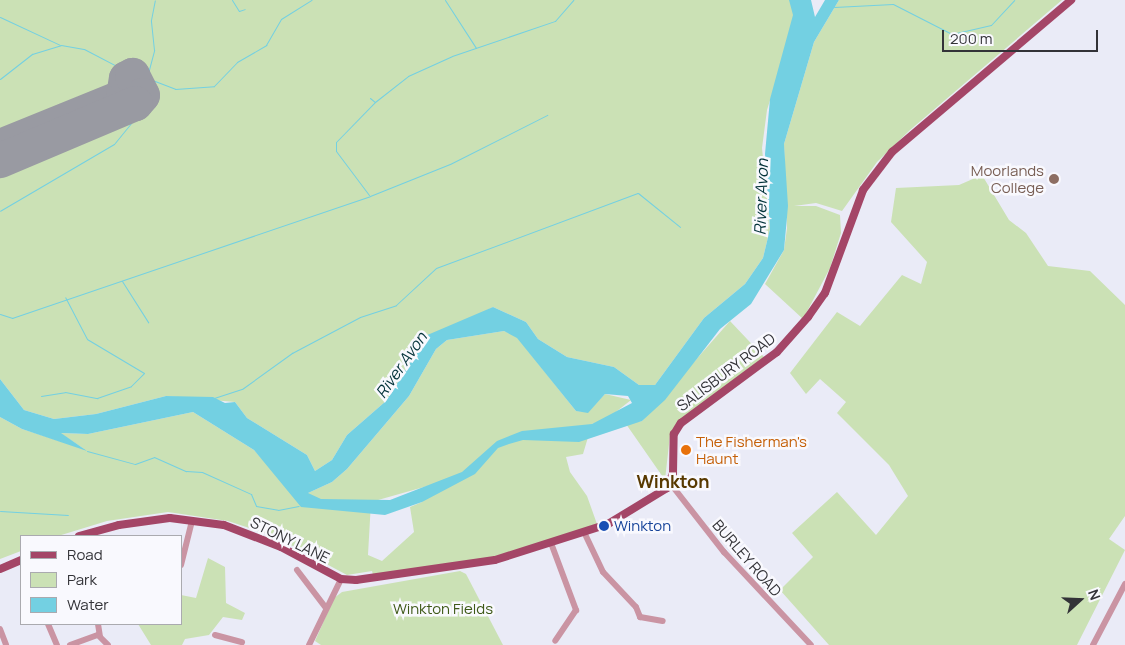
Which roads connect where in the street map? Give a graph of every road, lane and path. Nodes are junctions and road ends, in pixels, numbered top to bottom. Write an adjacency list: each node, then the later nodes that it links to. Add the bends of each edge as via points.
1 (1071, 0): 2 (main road, SALISBURY ROAD, via 892,152 863,190 825,293 808,317 777,352 680,424 674,434)
2 (670, 483): 4 (main road, via 639,507); 27 (street, BURLEY ROAD, via 724,552)
3 (192, 521): 5 (main road, STONY LANE, via 147,520); 8 (street); 11 (main road, STONY LANE, via 252,534)
4 (584, 532): 6 (main road); 14 (street, via 603,572 636,607 640,617)
5 (83, 535)
6 (551, 543): 11 (main road, via 472,564 369,580); 20 (street, via 576,610)
7 (20, 560): 9 (main road)
8 (182, 561)
9 (0, 568)
10 (297, 570): 13 (street)
11 (341, 579): 13 (street)
12 (1125, 584): 28 (street)
13 (326, 608): 26 (street)
14 (663, 621)
15 (48, 625): 23 (street)
16 (98, 625): 19 (street)
17 (0, 628): 22 (street)
18 (215, 635): 21 (street)
19 (100, 636): 24 (street); 25 (street)
20 (555, 641)
21 (237, 642)
22 (6, 645)
23 (57, 645)
24 (70, 645)
25 (108, 645)
26 (309, 645)
27 (811, 645)
28 (1094, 645)

